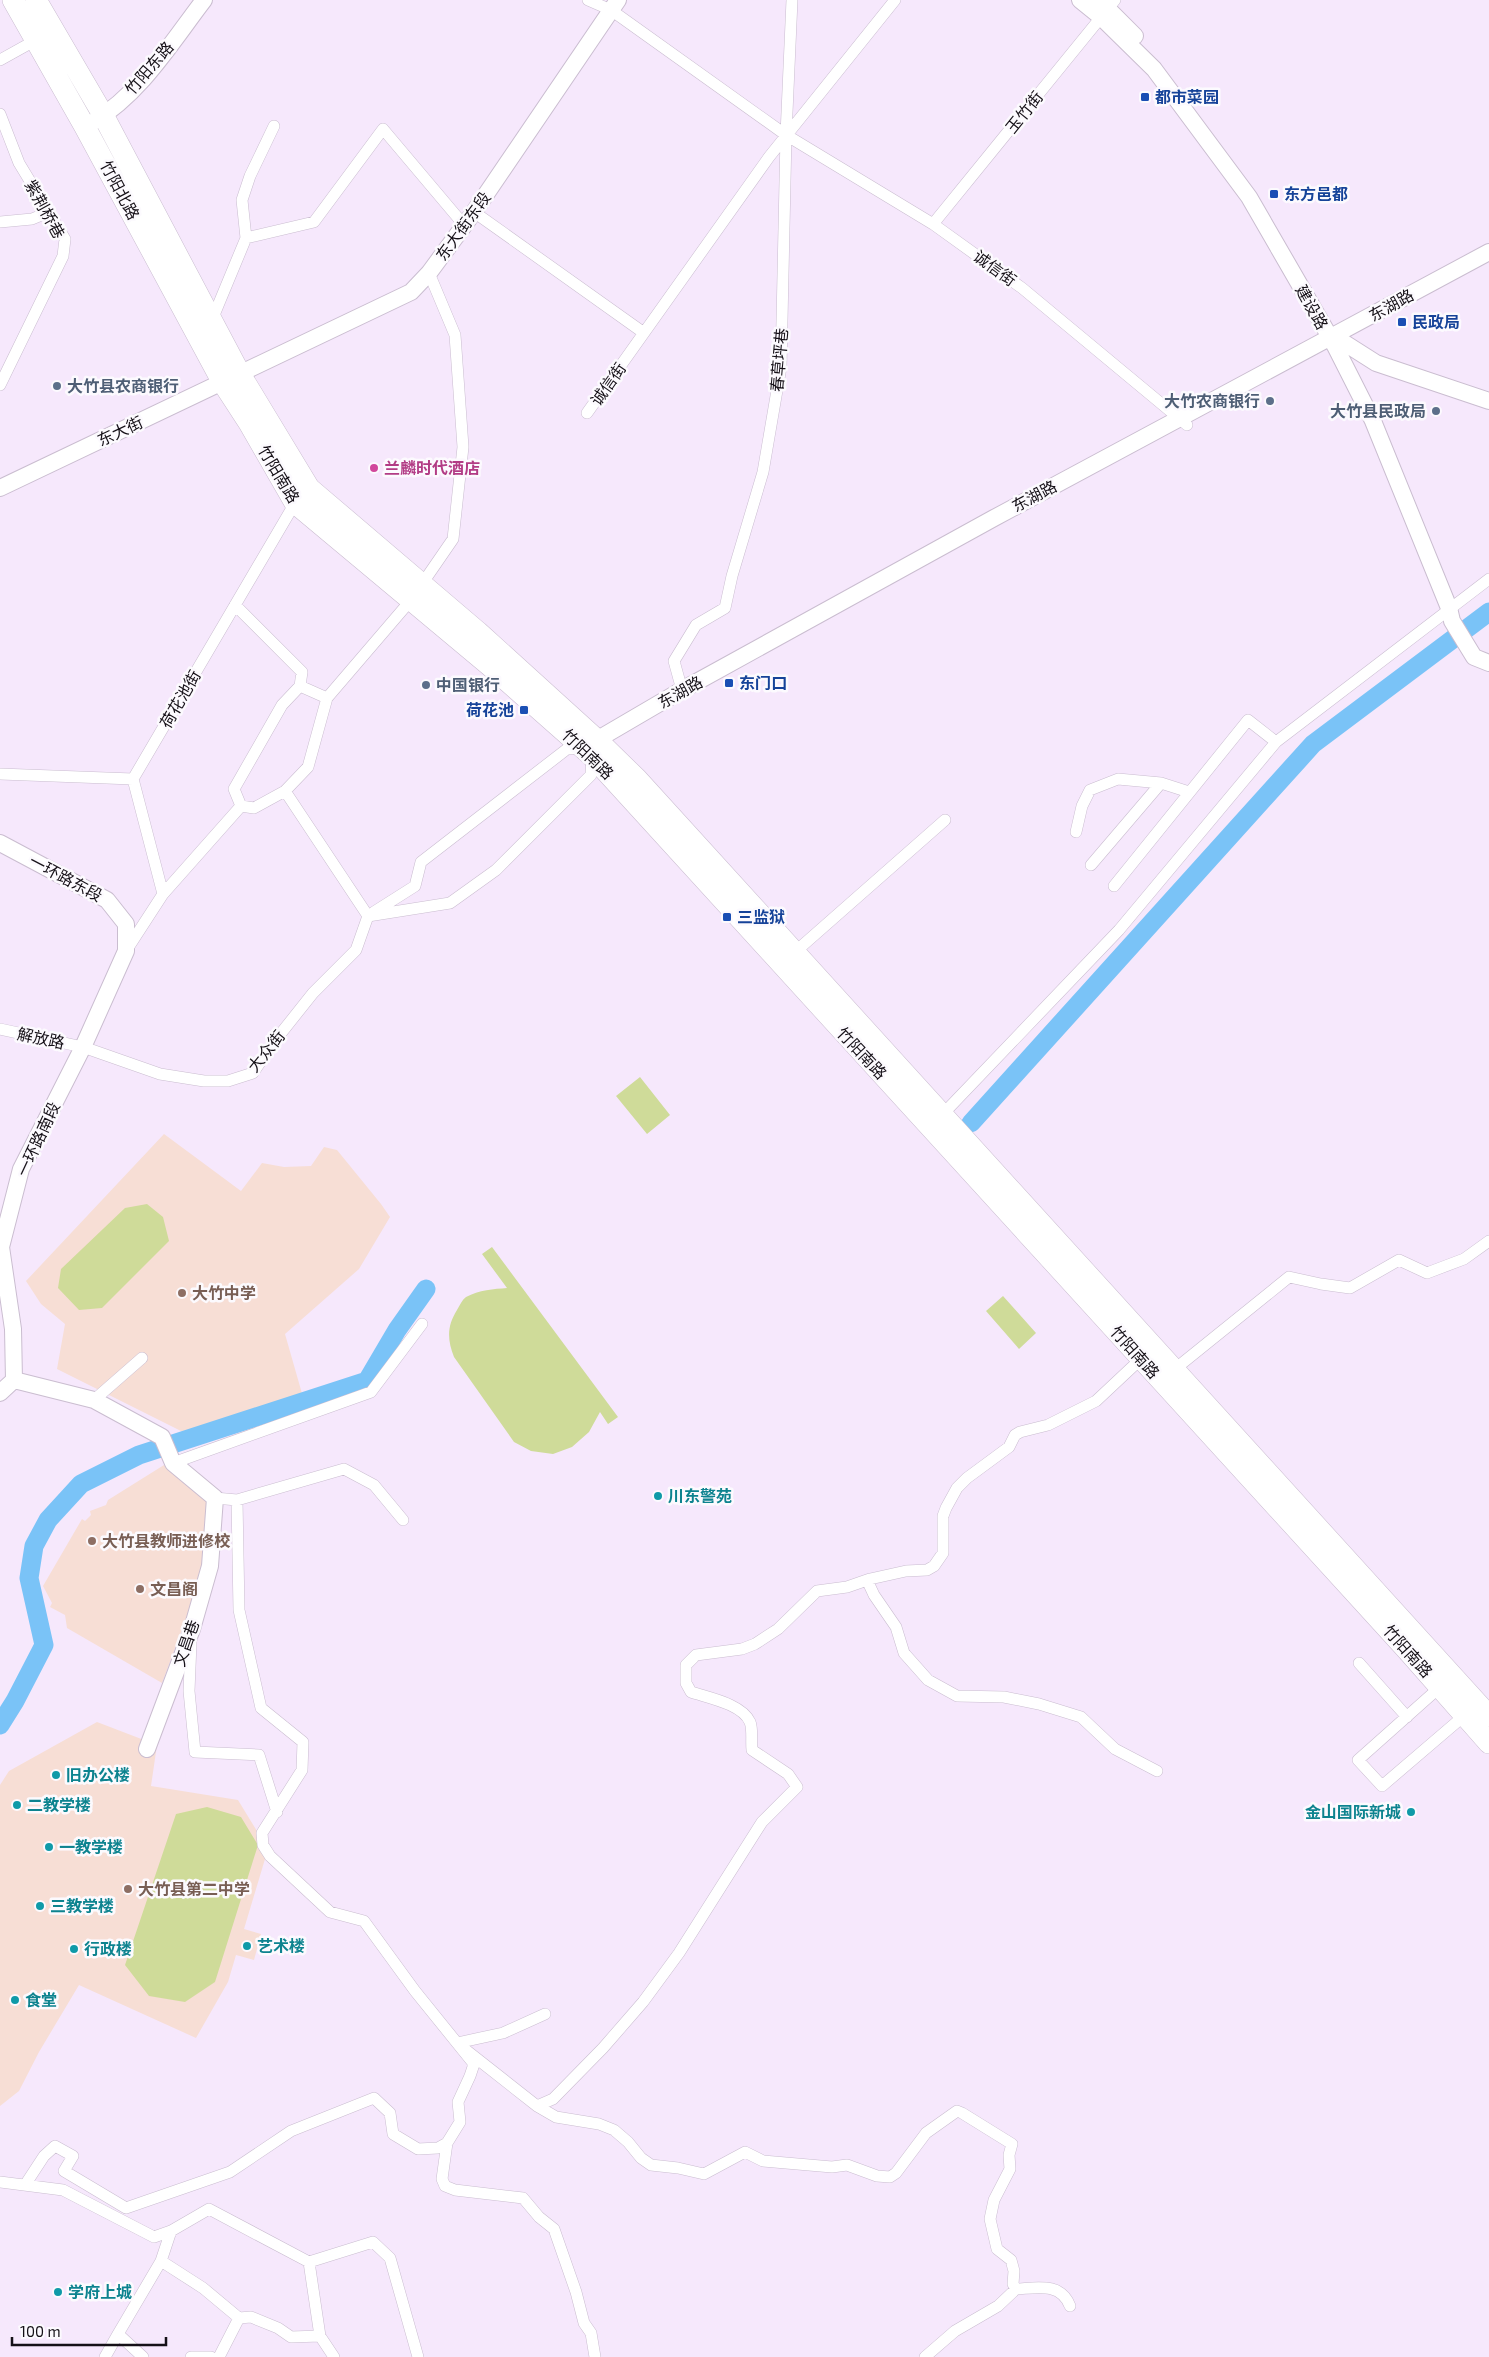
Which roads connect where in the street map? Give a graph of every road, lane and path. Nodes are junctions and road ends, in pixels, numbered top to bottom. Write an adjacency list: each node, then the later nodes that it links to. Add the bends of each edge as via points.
1 (13, 0): 11 (highway, 竹阳北路)
2 (36, 0): 13 (highway, 竹阳北路)
3 (192, 0): 13 (street, 竹阳东路, via 136,73)
4 (204, 0): 13 (street, 竹阳东路, via 140,84)
5 (588, 0): 9 (street, 诚信街)
6 (792, 0): 17 (street, 春草坪巷)
7 (895, 0): 17 (street, 诚信街)
8 (1080, 0): 10 (street, 建设路)
9 (615, 5): 17 (street, 诚信街); 19 (street, 东大街东段)
10 (1106, 6): 21 (street, 玉竹街); 28 (street, 建设路, via 1164,68 1256,187)
11 (36, 40): 12 (street); 15 (highway, 竹阳北路)
12 (0, 60)
13 (101, 110): 15 (street, 竹阳东路); 26 (highway, 竹阳北路)
14 (0, 114): 18 (street, 紫荆桥巷, via 20,163)
15 (82, 122): 29 (highway, 竹阳北路)
16 (274, 126): 22 (street, via 242,200)
17 (786, 135): 21 (street, 诚信街); 27 (street, 诚信街); 42 (street, 春草坪巷, via 781,367 763,472 725,608 696,626 674,661)
18 (49, 212): 20 (street, via 32,219); 30 (street, 紫荆桥巷, via 65,239 63,256)
19 (469, 219): 22 (street, via 383,129 314,222); 25 (street, 东大街东段); 27 (street)
20 (0, 222)
21 (934, 224): 33 (street, 诚信街, via 1022,288)
22 (246, 238): 26 (street)
23 (1489, 252): 28 (street, 东湖路)
24 (1489, 261): 28 (street, 东湖路)
25 (429, 274): 29 (street, 东大街东段, via 410,292); 37 (street, via 456,335 463,447 453,539)
26 (212, 320): 29 (highway, 竹阳北路)
27 (644, 333): 32 (street, 诚信街)
28 (1337, 340): 31 (street, via 1376,363); 33 (street, 东湖路); 39 (street, 建设路)
29 (232, 378): 34 (street, 东大街); 35 (highway, 竹阳南路, via 249,423); 37 (highway, 竹阳南路, via 309,488)
30 (0, 386)
31 (1489, 401)
32 (587, 413)
33 (1184, 421): 42 (street, 东湖路); 45 (street, 东湖路)
34 (0, 488)
35 (294, 503): 37 (highway, 竹阳南路); 38 (street, 荷花池街)
36 (1489, 579): 39 (street)
37 (417, 592): 43 (street); 45 (highway, 竹阳南路)
38 (235, 605): 41 (street, via 302,672); 47 (street, 荷花池街)
39 (1455, 612): 40 (street, 建设路); 44 (street)
40 (1483, 657)
41 (300, 686): 43 (street); 51 (street, via 282,705 234,789)
42 (682, 690): 45 (street, 东湖路)
43 (327, 698): 49 (street, via 308,767)
44 (1276, 742): 50 (street, via 1248,720); 63 (street, via 1119,930)
45 (595, 748): 58 (street, via 567,749 421,862 415,886); 58 (street, via 591,775 496,870 450,903); 60 (highway, 竹阳南路); 66 (highway, 竹阳南路)
46 (0, 774): 47 (street)
47 (133, 780): 57 (street)
48 (1161, 784): 50 (street); 53 (street, via 1118,779 1090,790 1082,806); 55 (street)
49 (284, 791): 51 (street, via 254,808); 58 (street)
50 (1189, 792): 56 (street)
51 (241, 806): 57 (street)
52 (945, 820): 60 (street)
53 (1076, 832)
54 (0, 843): 59 (street, 一环路东段, via 107,900 126,924)
55 (1091, 865)
56 (1114, 886)
57 (163, 894): 59 (street)
58 (368, 916): 62 (street, 大众街, via 356,950 313,993 252,1073 228,1081 204,1081 160,1074)
59 (126, 950): 62 (street, 一环路南段)
60 (795, 952): 63 (highway, 竹阳南路)
61 (0, 1030): 62 (street, 解放路)
62 (83, 1047): 69 (street, 一环路南段, via 21,1169 1,1247 13,1329)
63 (943, 1114): 66 (highway, 竹阳南路)
64 (1489, 1241): 68 (street, via 1464,1259 1427,1273 1399,1260 1350,1288 1289,1277)
65 (422, 1324): 72 (street, via 371,1392)
66 (1148, 1352): 68 (highway, 竹阳南路); 76 (street, via 1096,1401 1048,1425 1020,1432 1009,1447 957,1488 943,1516 943,1553 934,1566); 79 (highway, 竹阳南路)
67 (142, 1358): 71 (street)
68 (1175, 1369): 81 (highway, 竹阳南路)
69 (14, 1380): 70 (street); 71 (street)
70 (0, 1393)
71 (94, 1400): 72 (street, via 162,1437)
72 (173, 1463): 73 (street)
73 (215, 1498): 74 (street); 77 (street, 文昌巷, via 210,1566)
74 (237, 1500): 75 (street, via 344,1468 374,1485); 86 (street, via 239,1610 261,1708 303,1742 302,1770)
75 (402, 1520)
76 (867, 1580): 85 (street, via 896,1627 904,1653 928,1680 957,1696 1004,1697 1081,1717 1115,1749); 89 (street, via 848,1587 817,1591 784,1624 755,1644 742,1649 696,1655 686,1665 686,1683 691,1692 725,1702 746,1716 751,1724 752,1750 788,1774 797,1787 762,1822 680,1953 643,2002 553,2099)
77 (192, 1629): 84 (street, 文昌巷); 86 (street, via 189,1691 195,1752 259,1755)
78 (1359, 1663): 82 (street)
79 (1440, 1687): 80 (highway, 竹阳南路); 82 (street)
80 (1465, 1715): 82 (street, via 1382,1786 1358,1760); 83 (highway, 竹阳南路)
81 (1489, 1716)
82 (1407, 1717)
83 (1489, 1741)
84 (147, 1749)
85 (1157, 1771)
86 (277, 1812): 88 (street, via 262,1833 262,1845 270,1856 330,1912 364,1922)
87 (545, 2014): 88 (street, via 503,2034)
88 (457, 2043): 89 (street); 90 (street, via 474,2064 458,2102 460,2122)
89 (537, 2106): 96 (street, via 556,2117 606,2126 620,2134 645,2162 656,2167 708,2174 745,2152 763,2161 832,2167 847,2165 884,2177 896,2173 919,2140 957,2111 1012,2144 1010,2169 994,2200 990,2219 997,2249 1011,2260)
90 (447, 2143): 92 (street, via 438,2148 418,2149 393,2134 390,2113 374,2098 292,2131 230,2172 126,2208 64,2171 73,2156 54,2146); 108 (street, via 442,2179 445,2186 523,2198 539,2218 554,2229 584,2323 593,2339)
91 (0, 2182): 92 (street)
92 (25, 2185): 93 (street, via 63,2190 154,2237)
93 (171, 2231): 94 (street); 95 (street, via 209,2209)
94 (160, 2261): 98 (street, via 203,2288); 99 (street)
95 (309, 2262): 100 (street); 107 (street, via 373,2242 390,2258)
96 (1016, 2289): 97 (street, via 1049,2287 1063,2295); 109 (street, via 998,2306 955,2331)
97 (1070, 2306)
98 (239, 2318): 100 (street, via 251,2316 291,2337); 105 (street)
99 (118, 2334): 101 (street); 102 (street)
100 (320, 2336): 106 (street)
101 (105, 2357)
102 (143, 2357)
103 (191, 2357): 104 (street)
104 (211, 2357)
105 (219, 2357)
106 (334, 2357)
107 (418, 2357)
108 (595, 2357)
109 (925, 2357)

